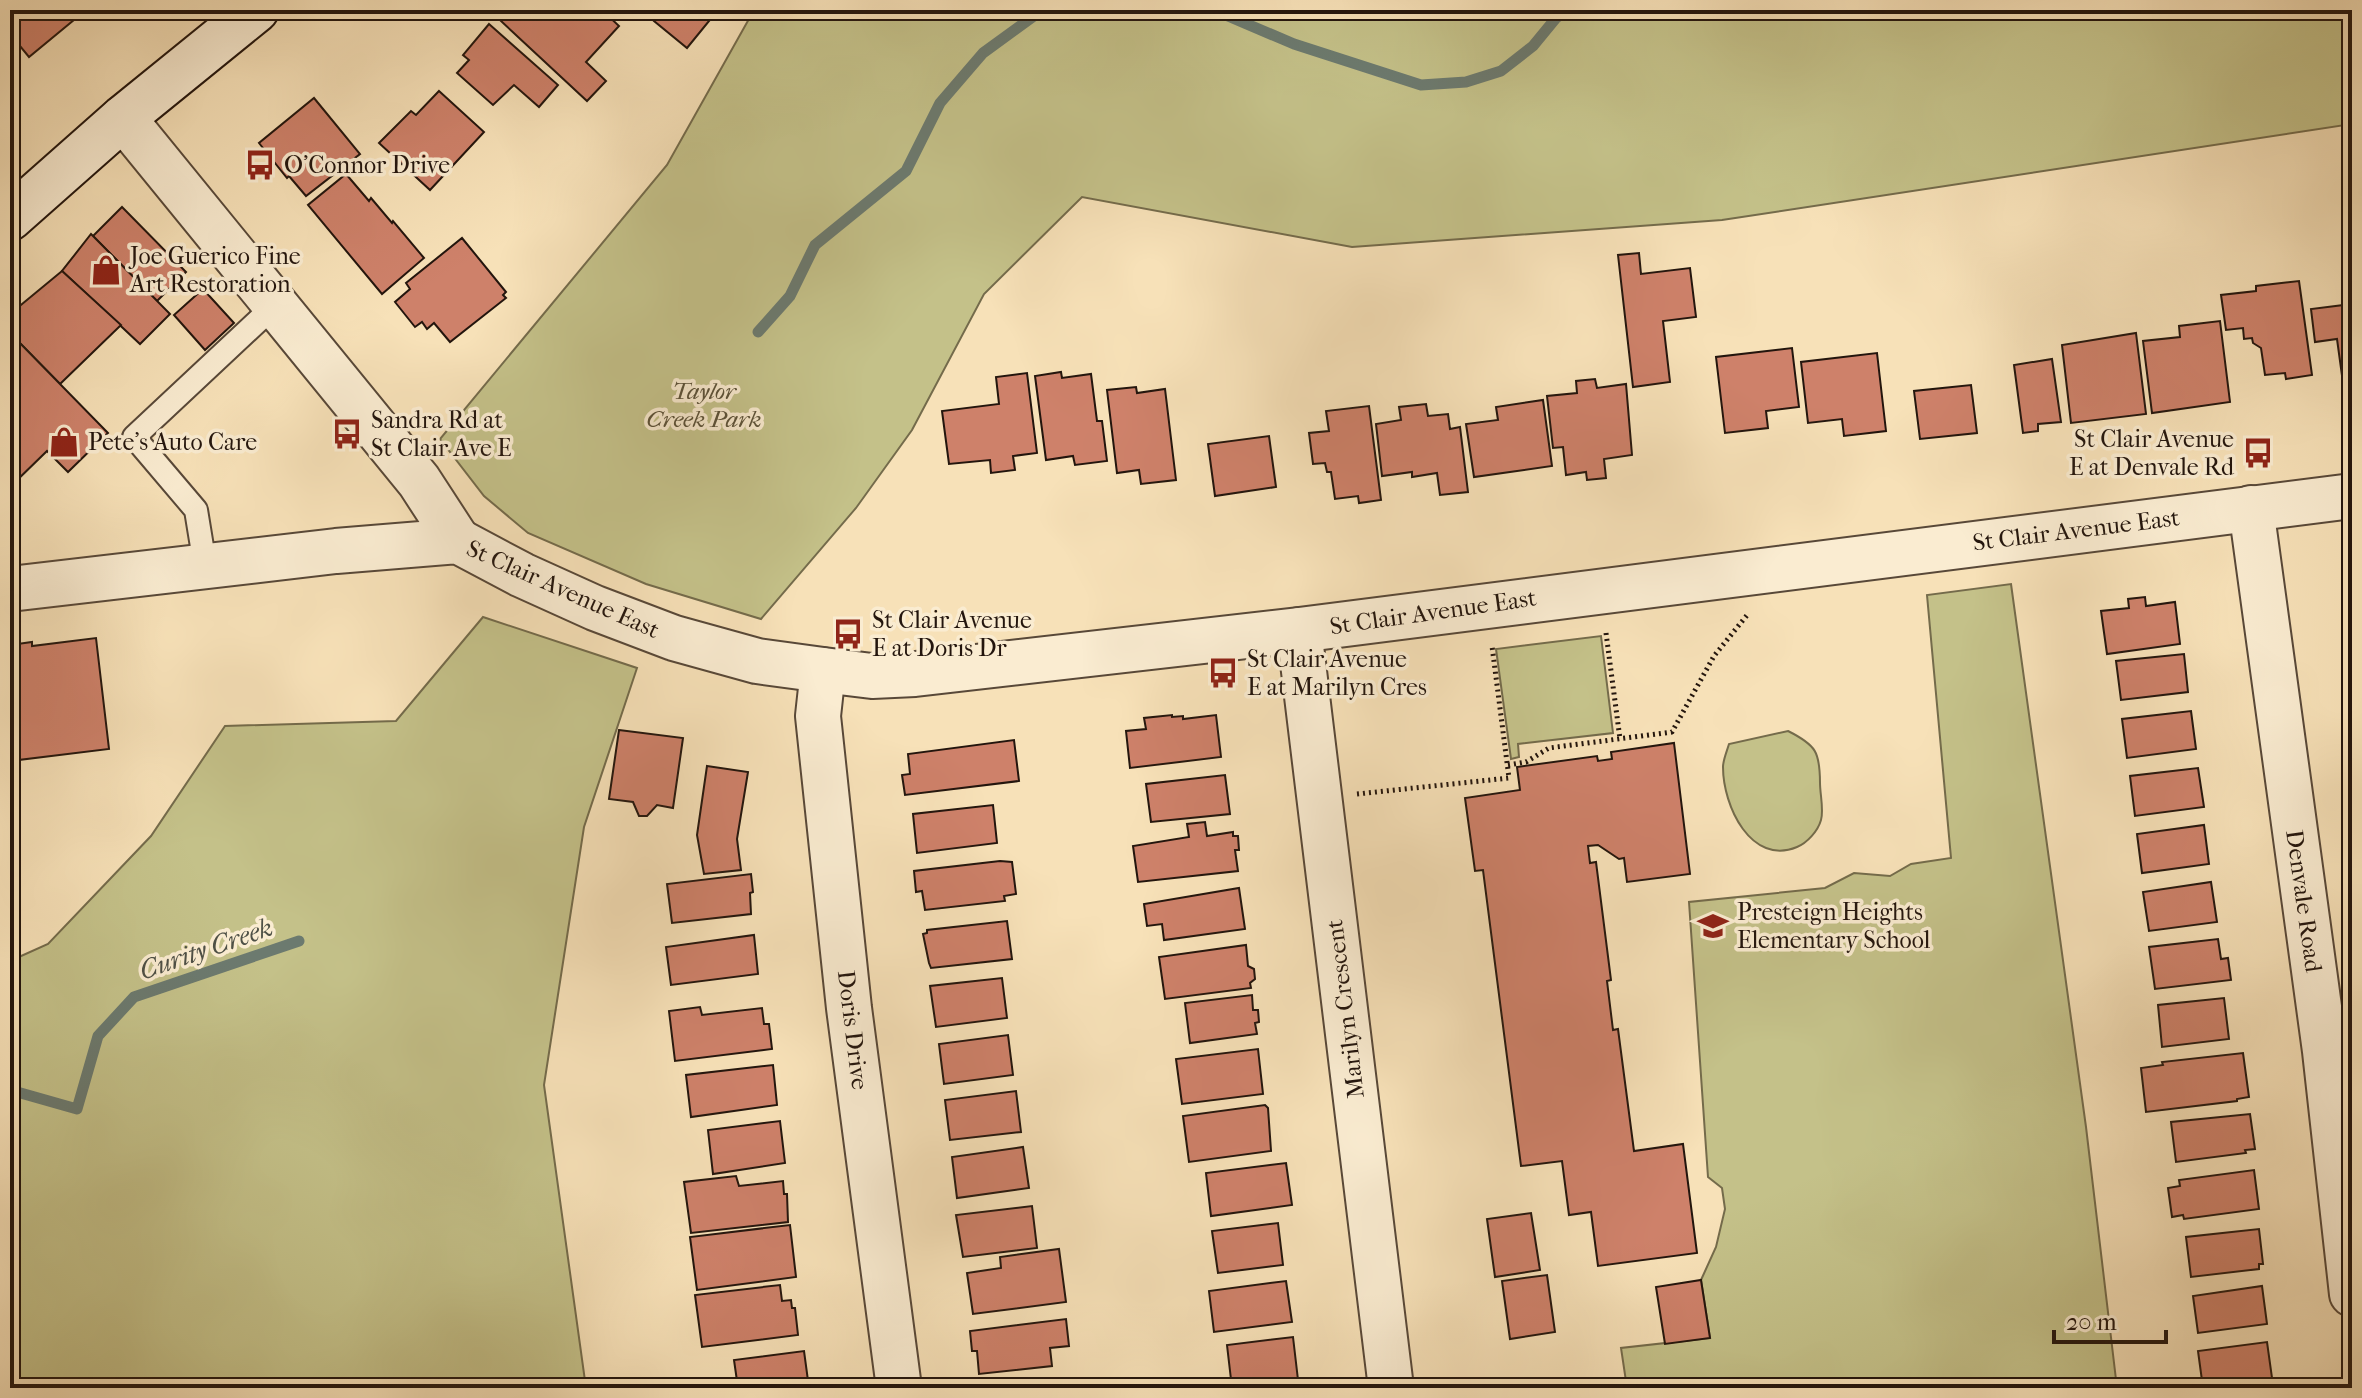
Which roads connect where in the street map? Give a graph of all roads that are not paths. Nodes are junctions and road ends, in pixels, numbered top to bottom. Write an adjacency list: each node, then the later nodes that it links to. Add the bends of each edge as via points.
1 (256, 10): 2 (street)
2 (123, 118): 3 (street); 4 (street)
3 (10, 218)
4 (275, 305): 7 (street, via 419,481); 8 (lane, via 134,437 196,510)
5 (2352, 496): 6 (street, St Clair Avenue East)
6 (2251, 508): 10 (street, St Clair Avenue East); 12 (street, Denvale Road)
7 (458, 541): 8 (street, St Clair Avenue East); 11 (street, St Clair Avenue East, via 595,608 674,638 757,661)
8 (205, 565): 9 (street, St Clair Avenue East)
9 (10, 589)
10 (1299, 630): 11 (street, St Clair Avenue East, via 915,674); 15 (street, Marilyn Crescent)
11 (823, 670): 14 (street, Doris Drive, via 818,716 849,1008)
12 (2338, 1050): 13 (street, Denvale Road)
13 (2352, 1294)
14 (899, 1388)
15 (1391, 1388)

